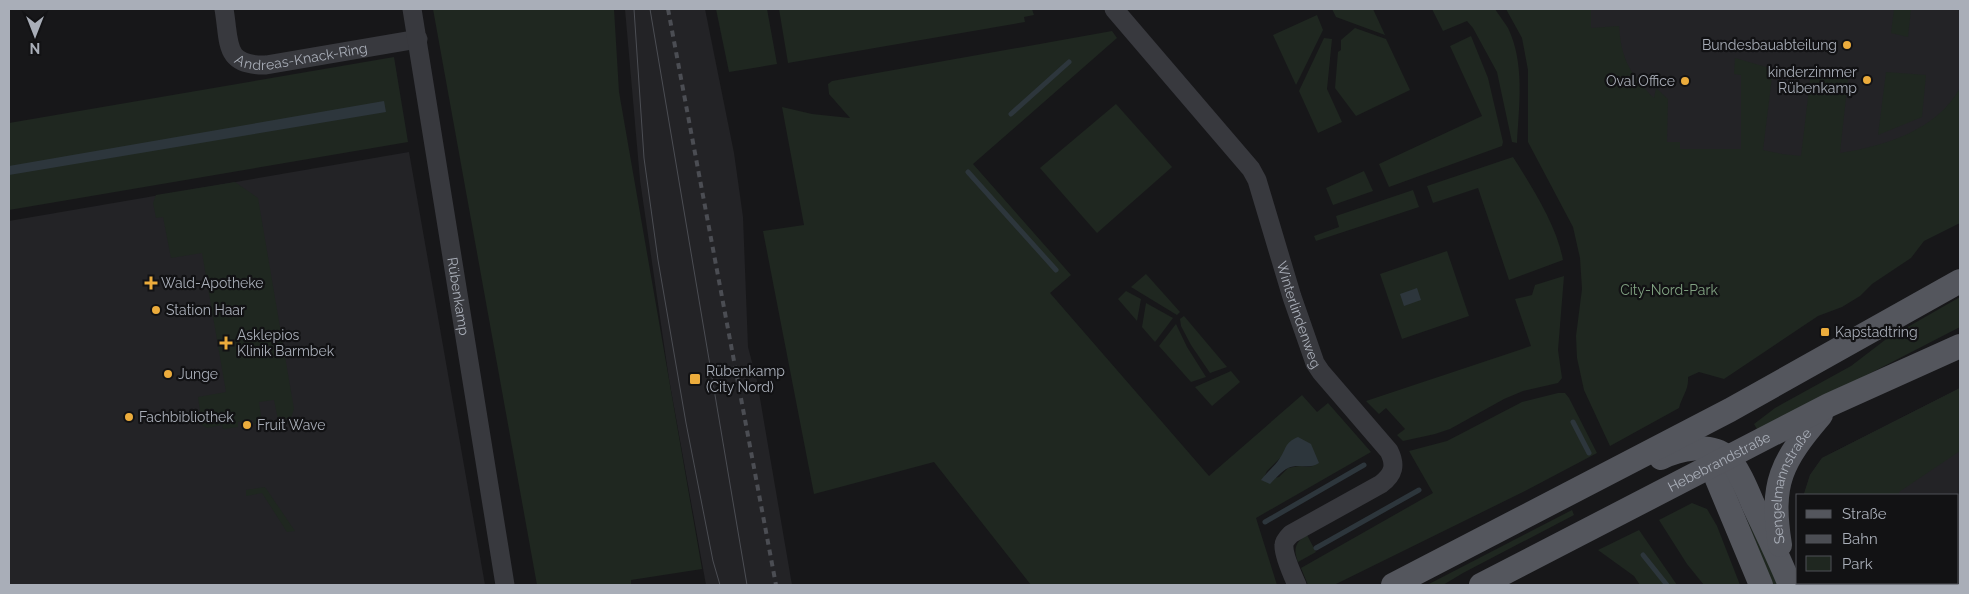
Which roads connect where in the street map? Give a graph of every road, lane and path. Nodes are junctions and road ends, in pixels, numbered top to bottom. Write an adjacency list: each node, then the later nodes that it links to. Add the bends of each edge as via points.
1 (224, 9): 4 (street, Andreas-Knack-Ring, via 232,52 239,62 252,66)
2 (412, 9): 4 (street, Rübenkamp)
3 (1120, 16): 13 (street, Winterlindenweg, via 1251,169 1315,363 1393,459 1390,477 1381,484 1286,539 1286,557)
4 (418, 39): 12 (street, Rübenkamp)
5 (1960, 281): 8 (main road)
6 (1960, 346): 7 (main road, Hebebrandstraße)
7 (1829, 405): 10 (main road, Hebebrandstraße); 11 (main road, Sengelmannstraße, via 1797,443 1777,490 1777,527)
8 (1730, 410): 9 (main road); 10 (main road, via 1711,439)
9 (1670, 448): 10 (main road, via 1696,449); 14 (main road, via 1588,485)
10 (1716, 457): 11 (main road, Sengelmannstraße, via 1742,480); 15 (main road, Hebebrandstraße, via 1683,480); 16 (main road)
11 (1788, 580)
12 (505, 585)
13 (1297, 585)
14 (1394, 585)
15 (1481, 585)
16 (1761, 585)

